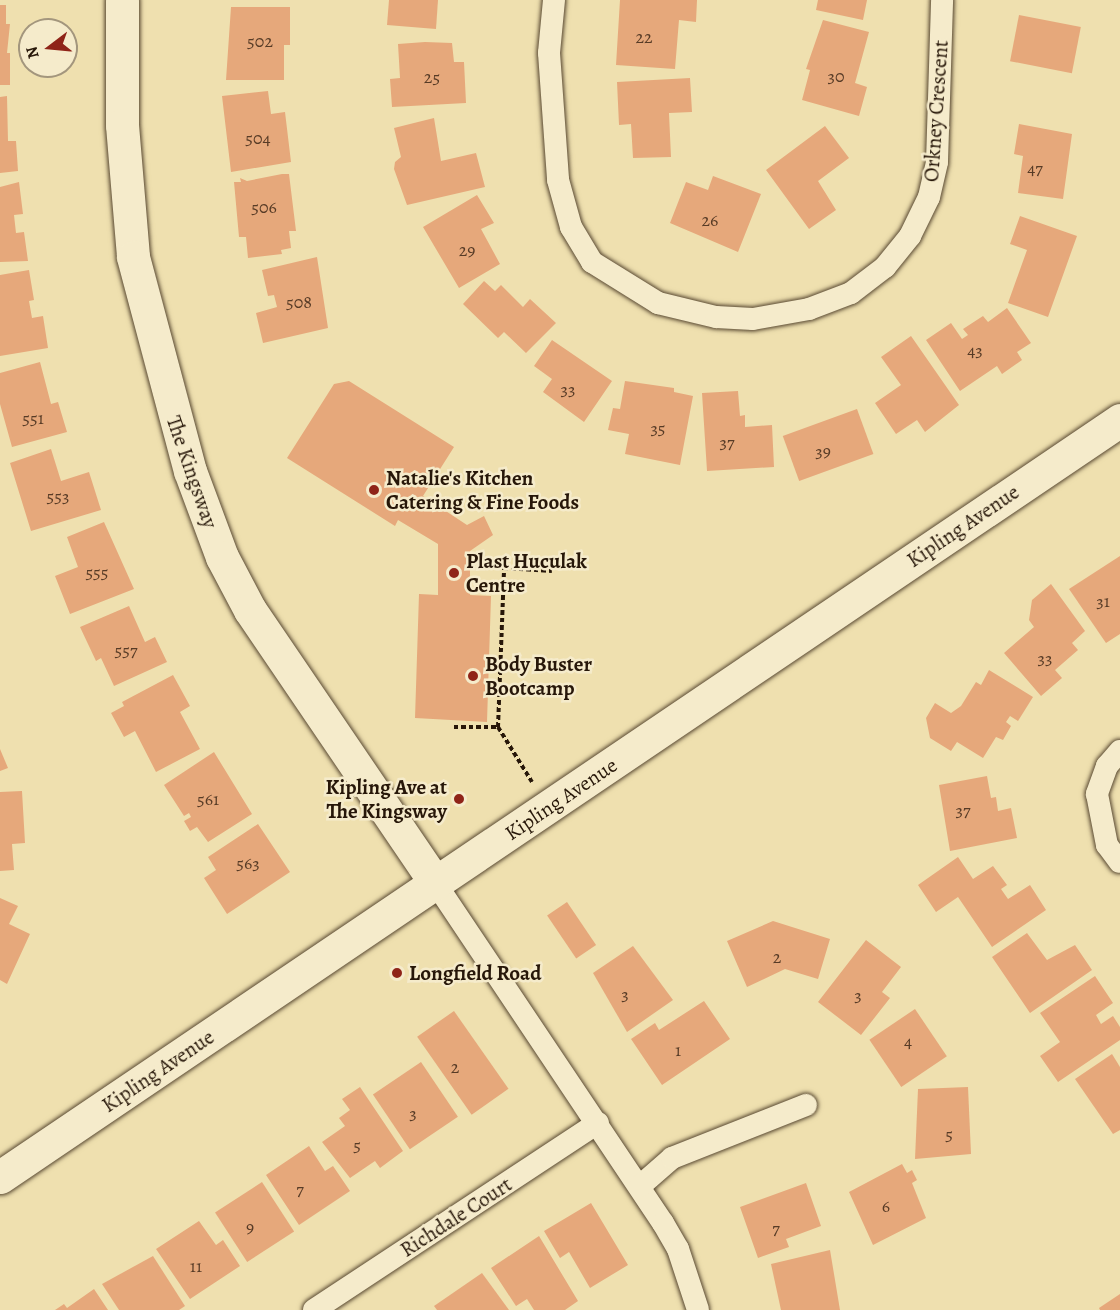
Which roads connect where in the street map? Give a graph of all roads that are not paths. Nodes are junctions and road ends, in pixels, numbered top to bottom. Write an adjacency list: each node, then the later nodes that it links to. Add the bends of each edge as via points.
1 (122, 0): 7 (main road, The Kingsway, via 122,125 134,258 156,354 190,471 222,557 250,610)
2 (554, 0): 3 (street, Orkney Crescent, via 549,53 558,180 571,227 592,262 658,303 716,317 753,319 809,309 851,293 885,267 910,236 929,197 937,162)
3 (942, 0)
4 (1120, 420): 7 (main road, Kipling Avenue)
5 (1120, 751): 6 (street, via 1107,766 1097,794 1107,845)
6 (1120, 862)
7 (436, 884): 9 (street); 10 (main road, Kipling Avenue)
8 (806, 1105): 11 (street, via 672,1158)
9 (598, 1123): 11 (street); 12 (street, Richdale Court)
10 (0, 1177)
11 (640, 1186): 13 (street, via 678,1249)
12 (314, 1310)
13 (698, 1310)

